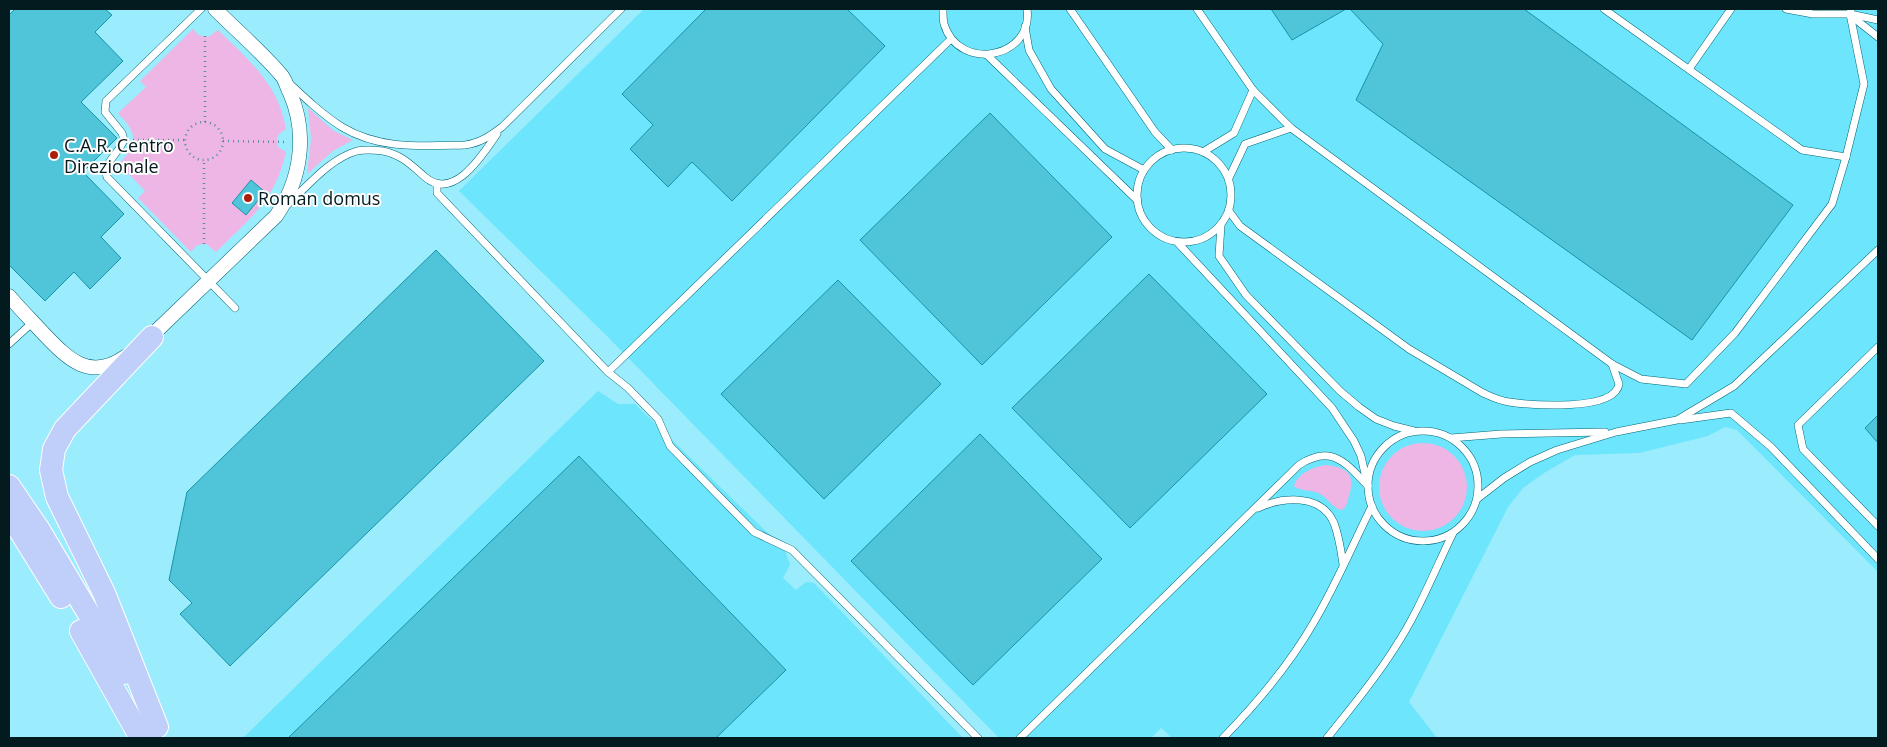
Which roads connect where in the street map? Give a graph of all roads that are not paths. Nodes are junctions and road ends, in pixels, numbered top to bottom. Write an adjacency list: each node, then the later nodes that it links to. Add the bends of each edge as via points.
1 (201, 9): 34 (lane, via 106,101 105,112 124,140 107,165 106,175)
2 (215, 9): 18 (street)
3 (621, 9): 20 (lane)
4 (943, 9): 15 (lane, via 944,24)
5 (1027, 9): 13 (lane)
6 (1070, 9): 22 (lane, via 1155,132)
7 (1197, 9): 19 (lane)
8 (1604, 9): 17 (lane)
9 (1730, 9): 17 (lane)
10 (1786, 9): 11 (lane, via 1813,14)
11 (1850, 12): 12 (lane); 14 (lane); 24 (lane, via 1864,84)
12 (1878, 20)
13 (1025, 27): 16 (lane, via 1010,47); 25 (lane, via 1029,50 1051,89 1105,149)
14 (1878, 38)
15 (951, 39): 16 (lane, via 973,54); 42 (lane)
16 (987, 55): 28 (lane)
17 (1689, 69): 24 (lane, via 1802,150)
18 (283, 78): 20 (lane, via 343,128 389,144 466,145 483,140); 30 (street, via 296,107 300,148 290,194)
19 (1253, 90): 21 (lane); 23 (lane, via 1234,133)
20 (502, 127): 27 (lane, via 467,171 453,182)
21 (1290, 128): 26 (lane, via 1245,144); 41 (lane)
22 (1172, 150): 23 (lane, via 1188,148); 25 (lane, via 1161,154)
23 (1203, 152): 26 (lane, via 1218,162)
24 (1846, 157): 41 (lane, via 1832,204 1736,333 1686,384 1641,379)
25 (1144, 170): 28 (lane, via 1138,184)
26 (1229, 178): 29 (lane, via 1232,194)
27 (437, 184): 30 (lane, via 401,157 377,150 358,151 326,169); 42 (lane, via 437,193)
28 (1137, 200): 32 (lane, via 1150,229 1163,238)
29 (1229, 211): 31 (lane); 41 (lane, via 1240,226 1409,348 1483,393 1509,402 1556,406 1608,397 1619,384)
30 (276, 216): 34 (street)
31 (1221, 225): 32 (lane, via 1209,236 1195,242); 44 (lane, via 1219,256 1246,295 1359,407 1376,419)
32 (1178, 242): 48 (lane, via 1332,408 1354,440)
33 (1878, 250): 43 (lane, via 1734,386)
34 (209, 281): 36 (lane); 38 (street)
35 (9, 296): 37 (street)
36 (235, 308)
37 (33, 322): 38 (street, via 68,357 93,368 115,363); 39 (lane)
38 (152, 337): 57 (highway, via 65,429 54,448 51,470 57,497 107,600)
39 (9, 344)
40 (1878, 347): 53 (lane, via 1798,425 1803,450)
41 (1612, 364)
42 (608, 372): 58 (lane, via 658,419 670,446 754,532 792,550)
43 (1677, 420): 45 (lane); 55 (lane, via 1732,413 1770,447)
44 (1415, 432): 46 (lane, via 1433,432); 48 (lane, via 1400,436 1377,456 1370,470)
45 (1616, 432): 46 (lane); 49 (lane, via 1530,462)
46 (1451, 438): 49 (lane, via 1474,464)
47 (9, 486): 57 (highway, via 39,530)
48 (1368, 486): 50 (lane); 51 (lane, via 1346,463 1335,456 1323,454 1306,460 1291,471)
49 (1477, 498): 54 (lane, via 1472,512)
50 (1372, 506): 54 (lane, via 1379,520 1406,539 1422,542); 56 (lane)
51 (1253, 510): 56 (lane, via 1279,500 1294,499 1308,501 1322,509 1333,520); 59 (lane)
52 (9, 513): 57 (highway, via 91,647)
53 (1878, 526)
54 (1453, 532): 61 (lane, via 1395,649)
55 (1878, 559)
56 (1343, 565): 60 (lane, via 1303,640 1248,712)
57 (154, 734)
58 (978, 738)
59 (1020, 738)
60 (1223, 738)
61 (1327, 738)

